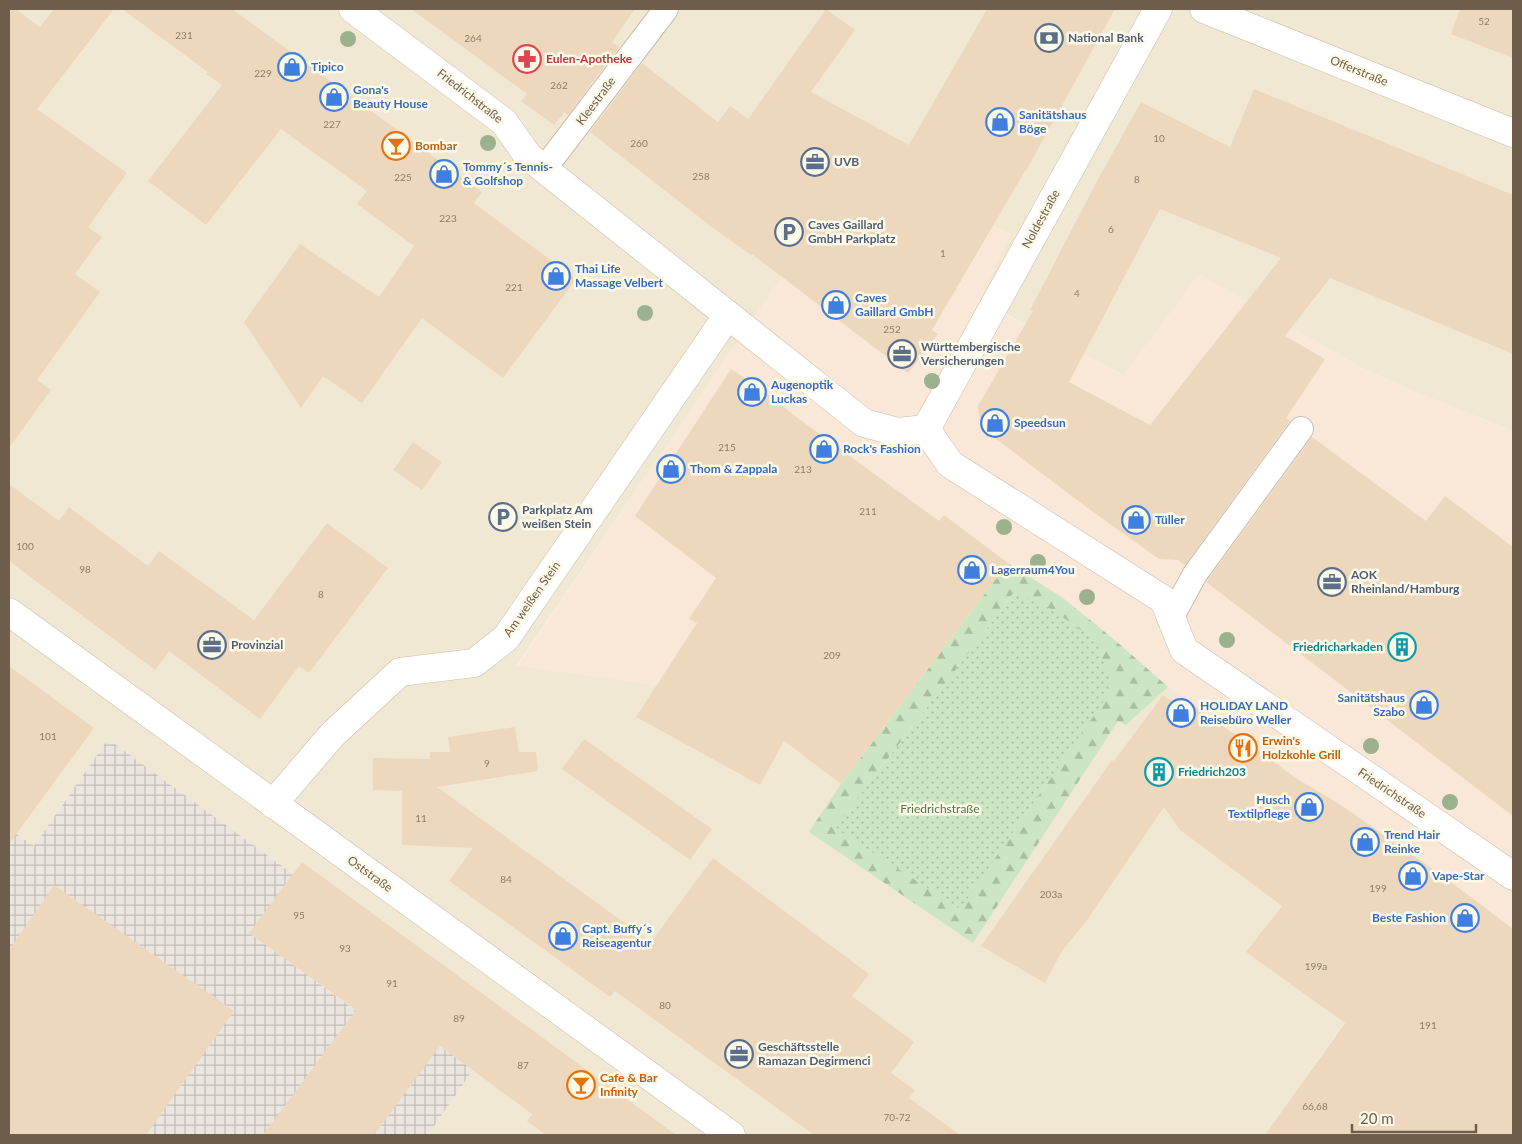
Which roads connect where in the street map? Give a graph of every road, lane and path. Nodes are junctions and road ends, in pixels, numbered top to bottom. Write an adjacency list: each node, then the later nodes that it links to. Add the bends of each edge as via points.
1 (352, 9): 6 (street, Friedrichstraße, via 504,122 528,156)
2 (666, 9): 6 (lane, Kleestraße)
3 (1158, 9): 10 (street, Noldestraße)
4 (1204, 9): 5 (street, Offerstraße)
5 (1513, 133)
6 (544, 169): 7 (street, Friedrichstraße)
7 (670, 270): 8 (street, Friedrichstraße); 9 (street, Friedrichstraße)
8 (728, 316): 9 (street, Friedrichstraße); 14 (street, Am weißen Stein, via 506,638 474,663 400,672 332,735)
9 (752, 335): 10 (street, Friedrichstraße, via 864,422 898,432)
10 (926, 429): 13 (street, Friedrichstraße, via 950,464 1164,600)
11 (1301, 429): 13 (lane, via 1195,574)
12 (9, 612): 14 (street, Oststraße)
13 (1171, 618): 15 (street, Friedrichstraße, via 1184,650)
14 (274, 804): 16 (street, Oststraße)
15 (1513, 876)
16 (731, 1135)

